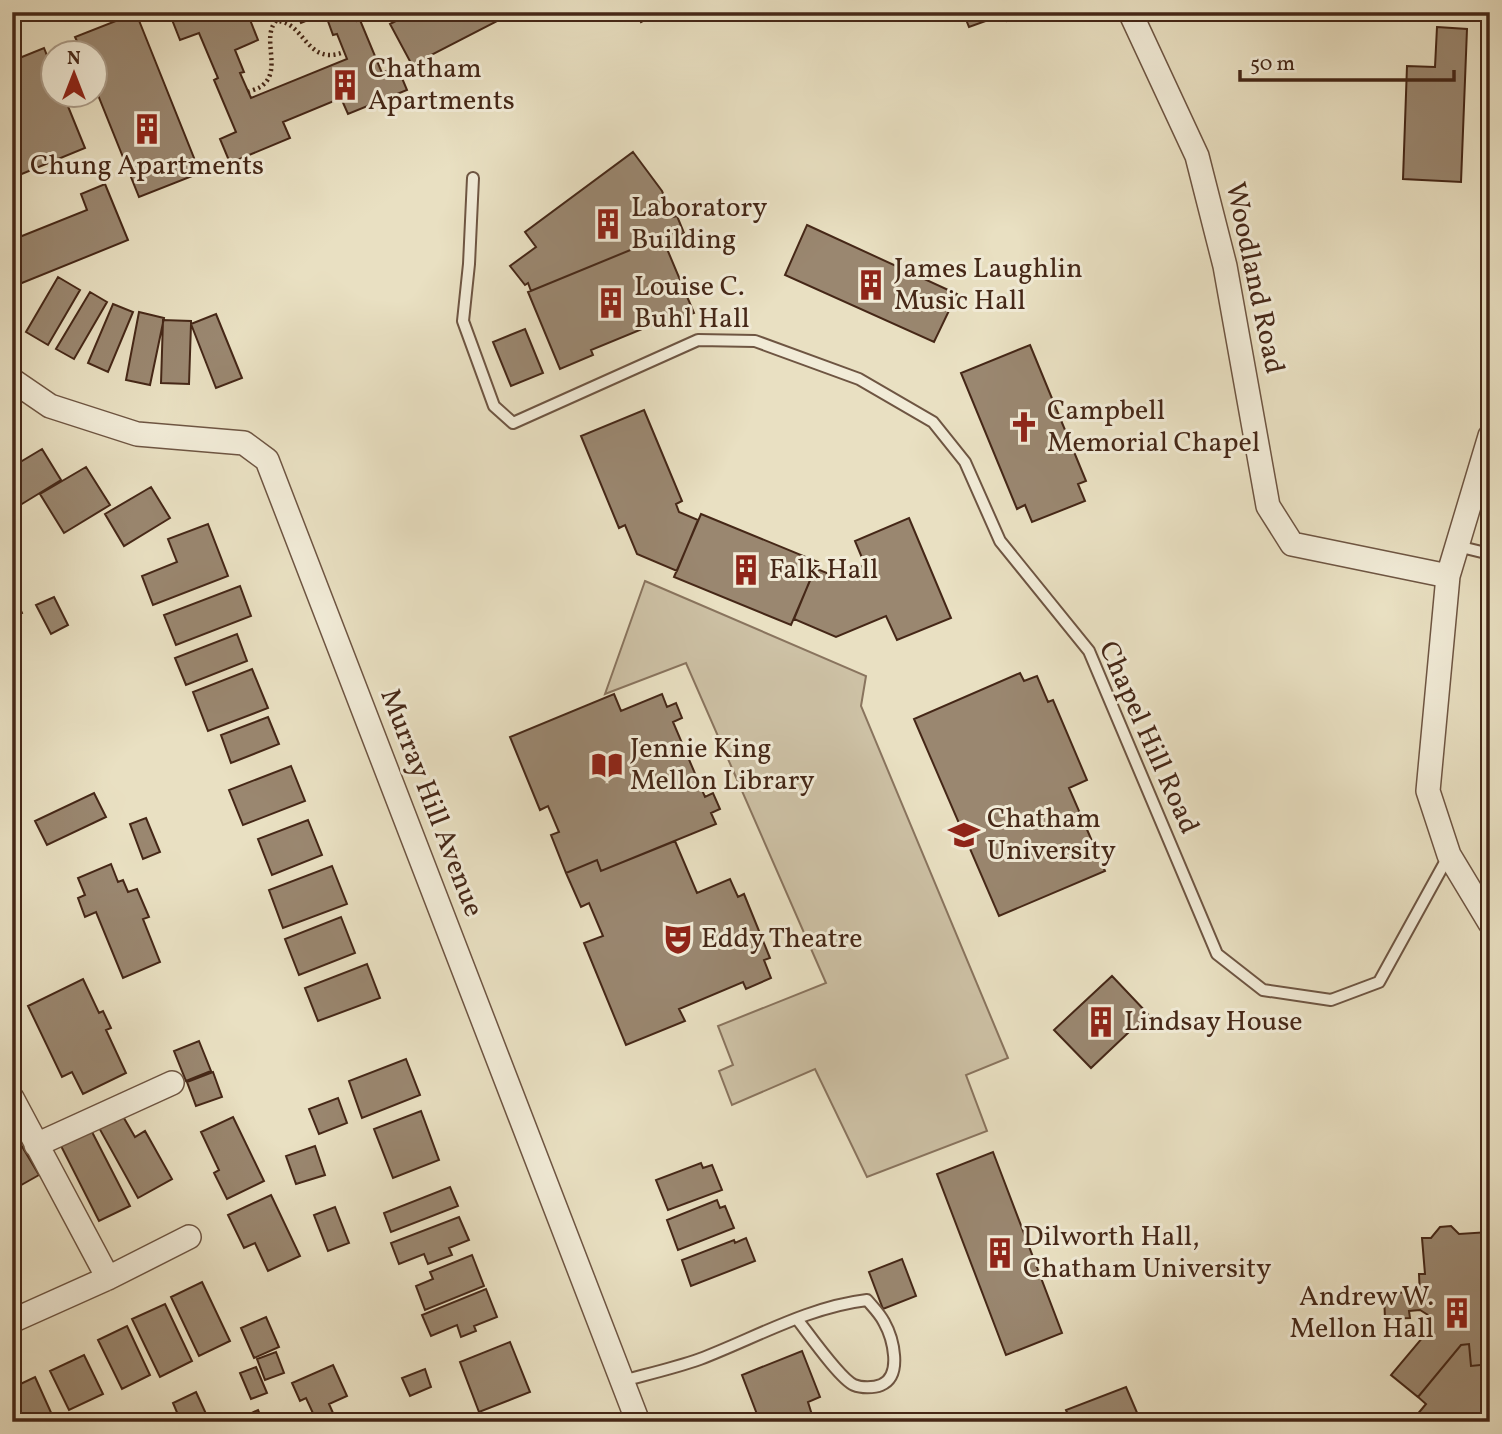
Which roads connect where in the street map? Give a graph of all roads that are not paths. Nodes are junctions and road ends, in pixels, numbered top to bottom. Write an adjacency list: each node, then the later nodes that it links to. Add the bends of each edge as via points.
1 (1130, 12): 7 (street, Woodland Road, via 1197,156 1225,266 1268,506 1292,544)
2 (473, 178): 8 (lane, Chapel Hill Road, via 463,321 494,406 513,423 698,340 755,341 859,379 933,422 965,463 1000,541 1089,650 1217,954 1262,990 1331,1000 1379,982)
3 (12, 380): 17 (street, Murray Hill Avenue, via 50,406 137,434 244,443 267,460)
4 (1490, 436): 5 (street)
5 (1457, 546): 6 (lane); 7 (street)
6 (1490, 554)
7 (1448, 576): 8 (street, via 1428,791)
8 (1450, 855): 9 (street)
9 (1490, 923)
10 (173, 1083): 12 (street)
11 (12, 1098): 12 (street)
12 (36, 1145): 14 (street)
13 (189, 1237): 14 (street)
14 (108, 1278): 16 (street)
15 (797, 1319): 15 (lane, via 841,1303 867,1300 885,1323 893,1351 894,1370 886,1383 853,1385); 17 (lane, via 698,1360)
16 (12, 1321)
17 (622, 1381): 18 (street, Murray Hill Avenue)
18 (638, 1422)

